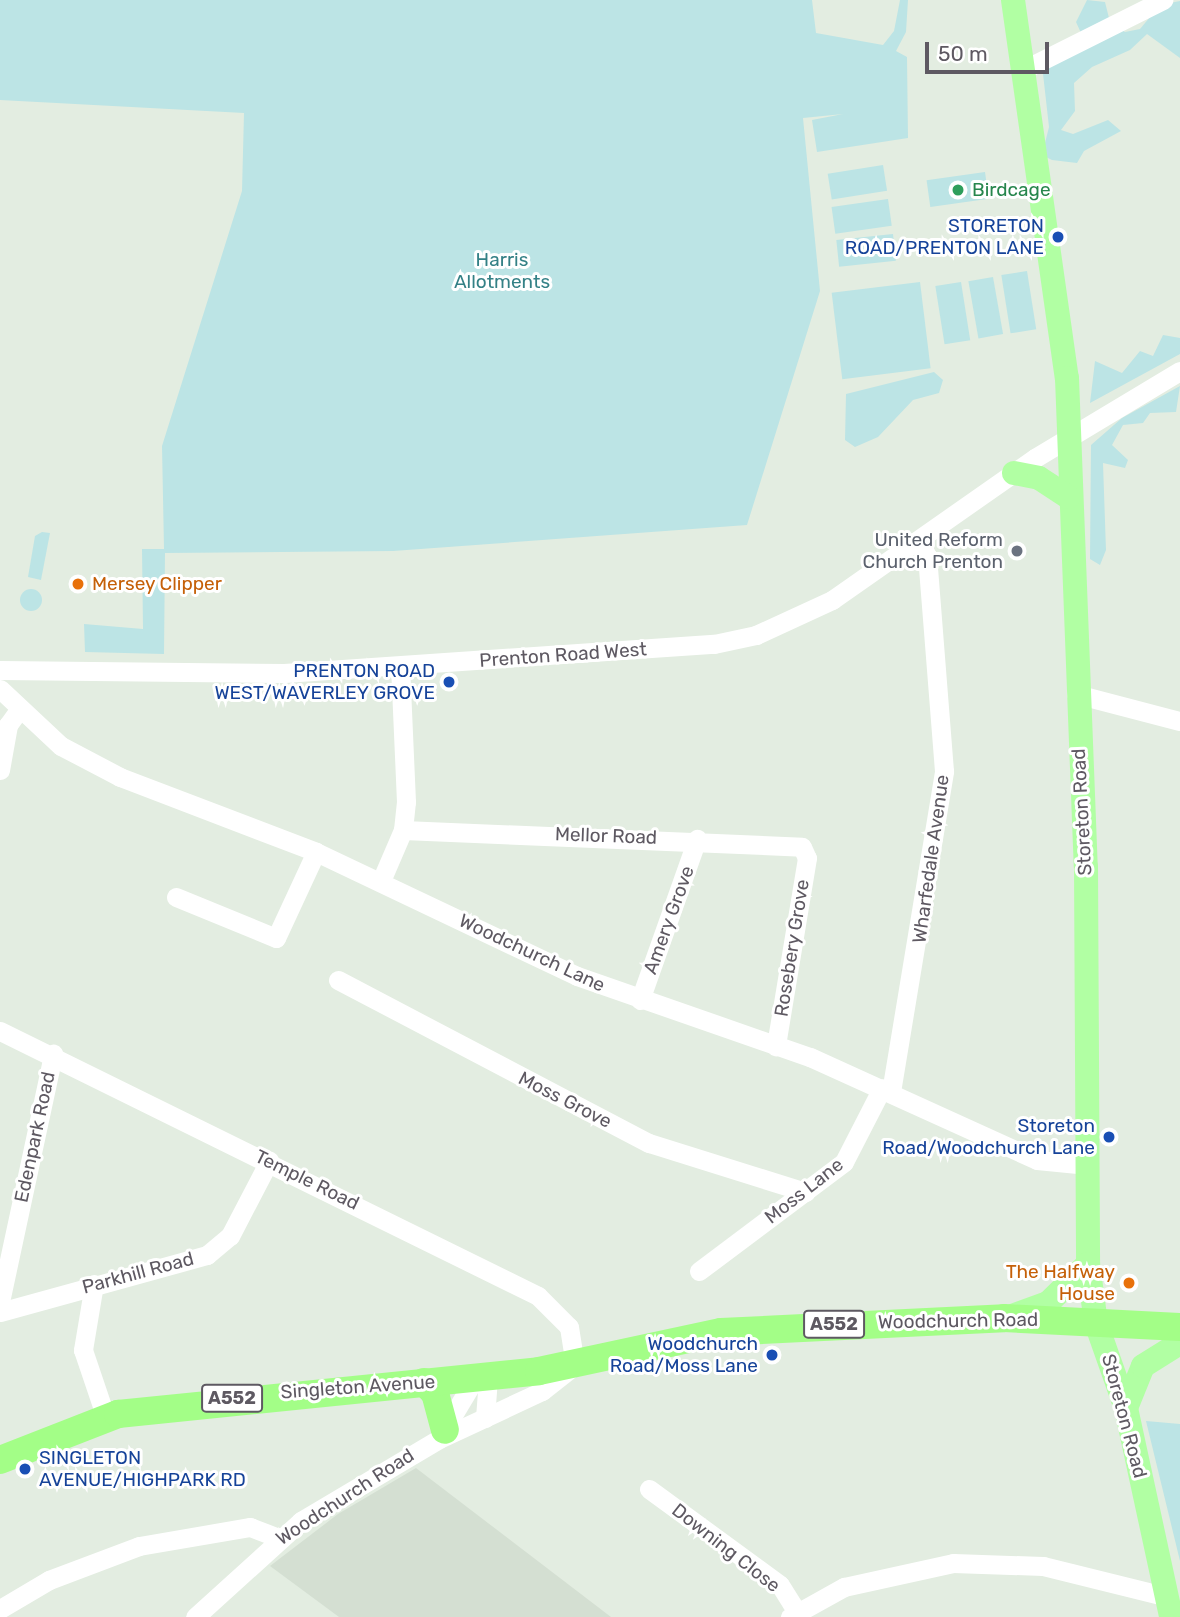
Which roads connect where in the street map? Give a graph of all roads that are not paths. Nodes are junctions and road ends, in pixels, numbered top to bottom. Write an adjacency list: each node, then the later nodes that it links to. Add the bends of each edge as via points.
1 (1013, 0): 3 (main road, Storeton Road)
2 (1163, 0): 3 (street)
3 (1023, 70): 5 (main road, Storeton Road, via 1065,347)
4 (1180, 371): 5 (street, Prenton Road West)
5 (1068, 438): 6 (street, Prenton Road West); 7 (main road, Storeton Road)
6 (1014, 473): 7 (main road, via 1039,478); 8 (street, Prenton Road West)
7 (1068, 497): 12 (main road, Storeton Road)
8 (920, 542): 9 (street, Prenton Road West, via 832,600 756,635 715,644); 27 (street, Wharfedale Avenue, via 928,556 944,771)
9 (400, 666): 10 (street, Prenton Road West, via 284,673); 16 (street)
10 (0, 670)
11 (0, 689): 13 (street, Woodchurch Lane)
12 (1076, 694): 14 (street); 29 (main road, Storeton Road, via 1086,867)
13 (19, 709): 15 (street, via 8,725); 19 (street, Woodchurch Lane, via 80,758)
14 (1180, 722)
15 (0, 770)
16 (403, 830): 17 (street, Mellor Road); 20 (street)
17 (697, 839): 18 (street, Mellor Road, via 789,842); 23 (street, Amery Grove)
18 (806, 851): 25 (street, Rosebery Grove)
19 (316, 852): 20 (street, Woodchurch Lane); 21 (street, via 276,938)
20 (381, 881): 23 (street, Woodchurch Lane)
21 (176, 897)
22 (338, 980): 30 (street, Moss Grove, via 649,1143)
23 (640, 1000): 25 (street, Woodchurch Lane)
24 (0, 1031): 26 (street, Temple Road)
25 (776, 1046): 27 (street, Woodchurch Lane)
26 (53, 1054): 28 (street, Temple Road); 34 (street, Edenpark Road)
27 (887, 1090): 29 (street, Woodchurch Lane, via 1037,1160); 30 (street, Moss Lane, via 844,1162)
28 (269, 1161): 33 (street, Parkhill Road, via 230,1236 207,1255); 40 (street, Temple Road, via 538,1296 569,1326)
29 (1088, 1165): 31 (main road, Storeton Road)
30 (805, 1192): 32 (street, Moss Lane)
31 (1088, 1264): 36 (main road, via 1048,1303); 37 (main road, Storeton Road)
32 (699, 1271)
33 (94, 1284): 35 (street, Parkhill Road); 44 (street, via 83,1350)
34 (0, 1302)
35 (0, 1312)
36 (1004, 1318): 37 (highway, Woodchurch Road / A552); 40 (highway, Woodchurch Road / A552, via 711,1333)
37 (1096, 1323): 38 (highway, Woodchurch Road / A552); 43 (main road, Storeton Road)
38 (1180, 1327)
39 (1180, 1343): 43 (main road, via 1143,1366)
40 (575, 1364): 41 (highway, Woodchurch Road / A552); 45 (street, Woodchurch Road, via 542,1391)
41 (481, 1379): 42 (highway, Singleton Avenue / A552); 45 (street); 46 (street, Woodchurch Road)
42 (424, 1382): 44 (highway, Singleton Avenue / A552, via 205,1401); 46 (highway, via 435,1394)
43 (1126, 1408): 50 (main road, Storeton Road)
44 (107, 1418): 47 (highway, Singleton Avenue / A552)
45 (485, 1418): 46 (street, Woodchurch Road)
46 (442, 1434): 49 (street, Woodchurch Road)
47 (0, 1460)
48 (649, 1489): 52 (street, Downing Close, via 780,1585)
49 (278, 1538): 51 (street, via 250,1527 139,1546 49,1580); 53 (street, Woodchurch Road)
50 (1170, 1607): 52 (street, via 1044,1566 953,1563 866,1580)
51 (0, 1609)
52 (793, 1615)
53 (195, 1617)

